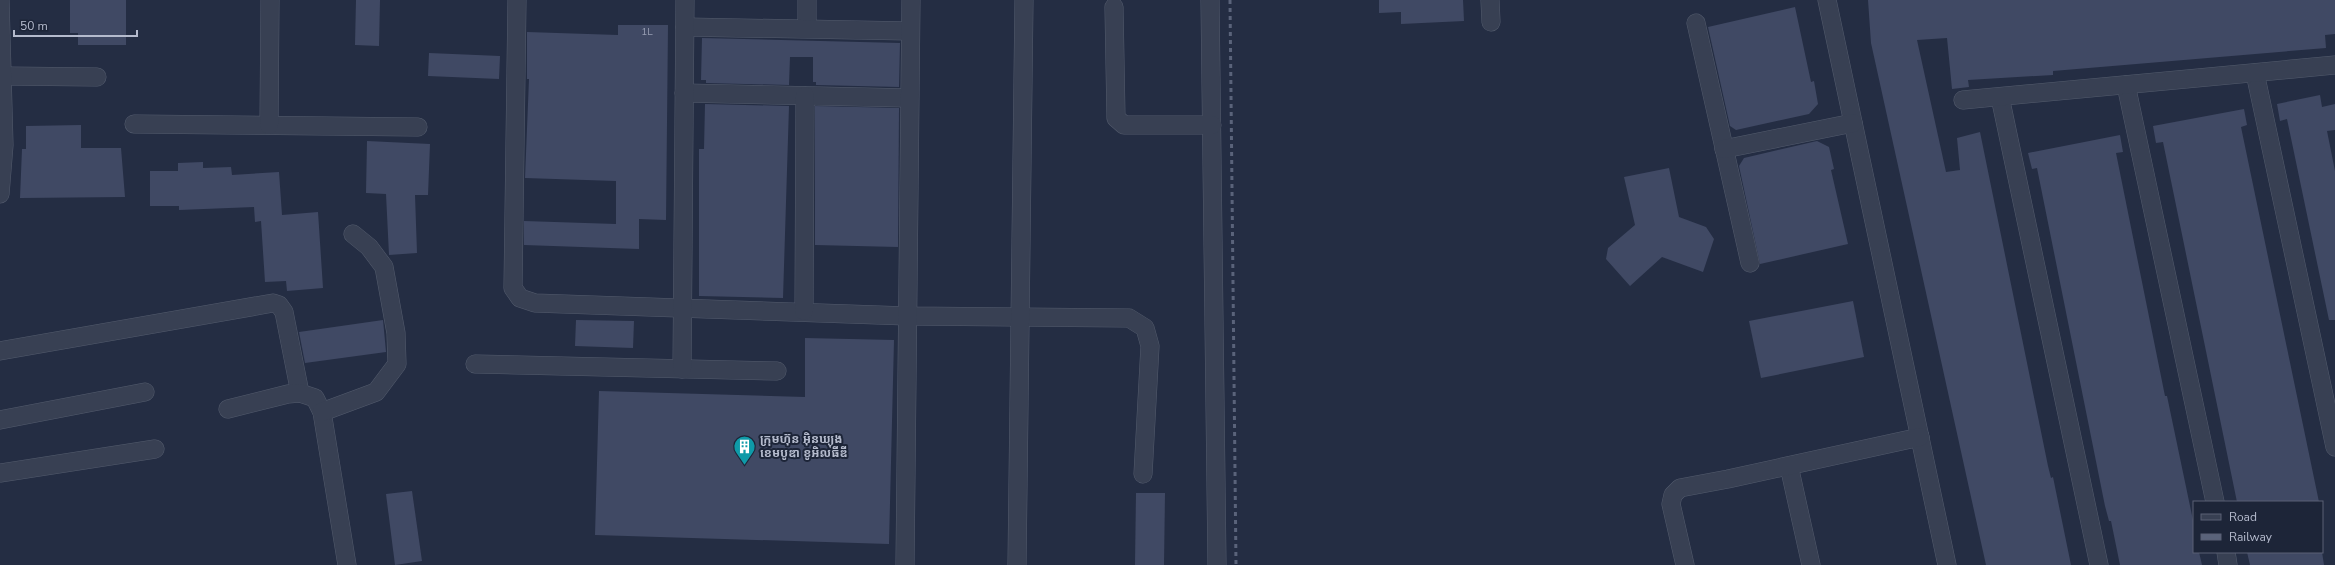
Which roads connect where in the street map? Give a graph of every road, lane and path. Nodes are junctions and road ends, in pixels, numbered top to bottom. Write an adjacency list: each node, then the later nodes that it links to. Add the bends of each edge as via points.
1 (0, 0): 19 (street)
2 (270, 0): 29 (street)
3 (517, 0): 37 (street, via 513,288 520,298 535,303)
4 (685, 0): 14 (street)
5 (807, 0): 15 (street)
6 (911, 0): 16 (street)
7 (1024, 0): 40 (street)
8 (1210, 0): 30 (street)
9 (1490, 0): 12 (street)
10 (1827, 0): 27 (street)
11 (1114, 7): 30 (street, via 1116,118 1124,126)
12 (1491, 22)
13 (1696, 23): 33 (street)
14 (685, 27): 15 (street); 22 (street)
15 (807, 28): 16 (street)
16 (910, 30): 25 (street)
17 (2335, 65): 18 (street)
18 (2255, 73): 21 (street); 51 (street)
19 (4, 76): 20 (street); 32 (street)
20 (97, 77)
21 (2126, 85): 24 (street); 56 (street)
22 (684, 94): 23 (street); 37 (street)
23 (805, 96): 25 (street); 38 (street)
24 (2000, 97): 26 (street); 65 (street)
25 (909, 98): 39 (street)
26 (1963, 100)
27 (1853, 123): 33 (street); 50 (street)
28 (134, 124): 29 (street)
29 (269, 125): 31 (street)
30 (1212, 125): 61 (street)
31 (418, 127)
32 (2, 145): 34 (street)
33 (1724, 149): 36 (street)
34 (0, 194)
35 (352, 234): 48 (street, via 370,246 384,267 396,333 398,364 376,392)
36 (1750, 263)
37 (682, 307): 38 (street); 43 (street)
38 (804, 311): 39 (street)
39 (907, 316): 40 (street); 58 (street)
40 (1020, 316): 55 (street, via 1129,318 1145,328 1150,346); 60 (street)
41 (0, 351): 46 (street, via 273,303 279,305 284,312)
42 (474, 364): 43 (street)
43 (682, 369): 44 (street)
44 (776, 372)
45 (145, 392): 49 (street)
46 (300, 393): 47 (street); 48 (street, via 315,398)
47 (228, 409)
48 (322, 412): 59 (street)
49 (0, 420)
50 (1920, 437): 53 (street); 64 (street)
51 (2335, 447)
52 (155, 449): 54 (street)
53 (1789, 466): 62 (street, via 1680,488 1673,495 1671,504); 63 (street)
54 (0, 473)
55 (1143, 474)
56 (2215, 501)
57 (2226, 553): 66 (street)
58 (905, 562)
59 (347, 565)
60 (1017, 565)
61 (1216, 565)
62 (1685, 565)
63 (1811, 565)
64 (1947, 565)
65 (2100, 565)
66 (2228, 565)

